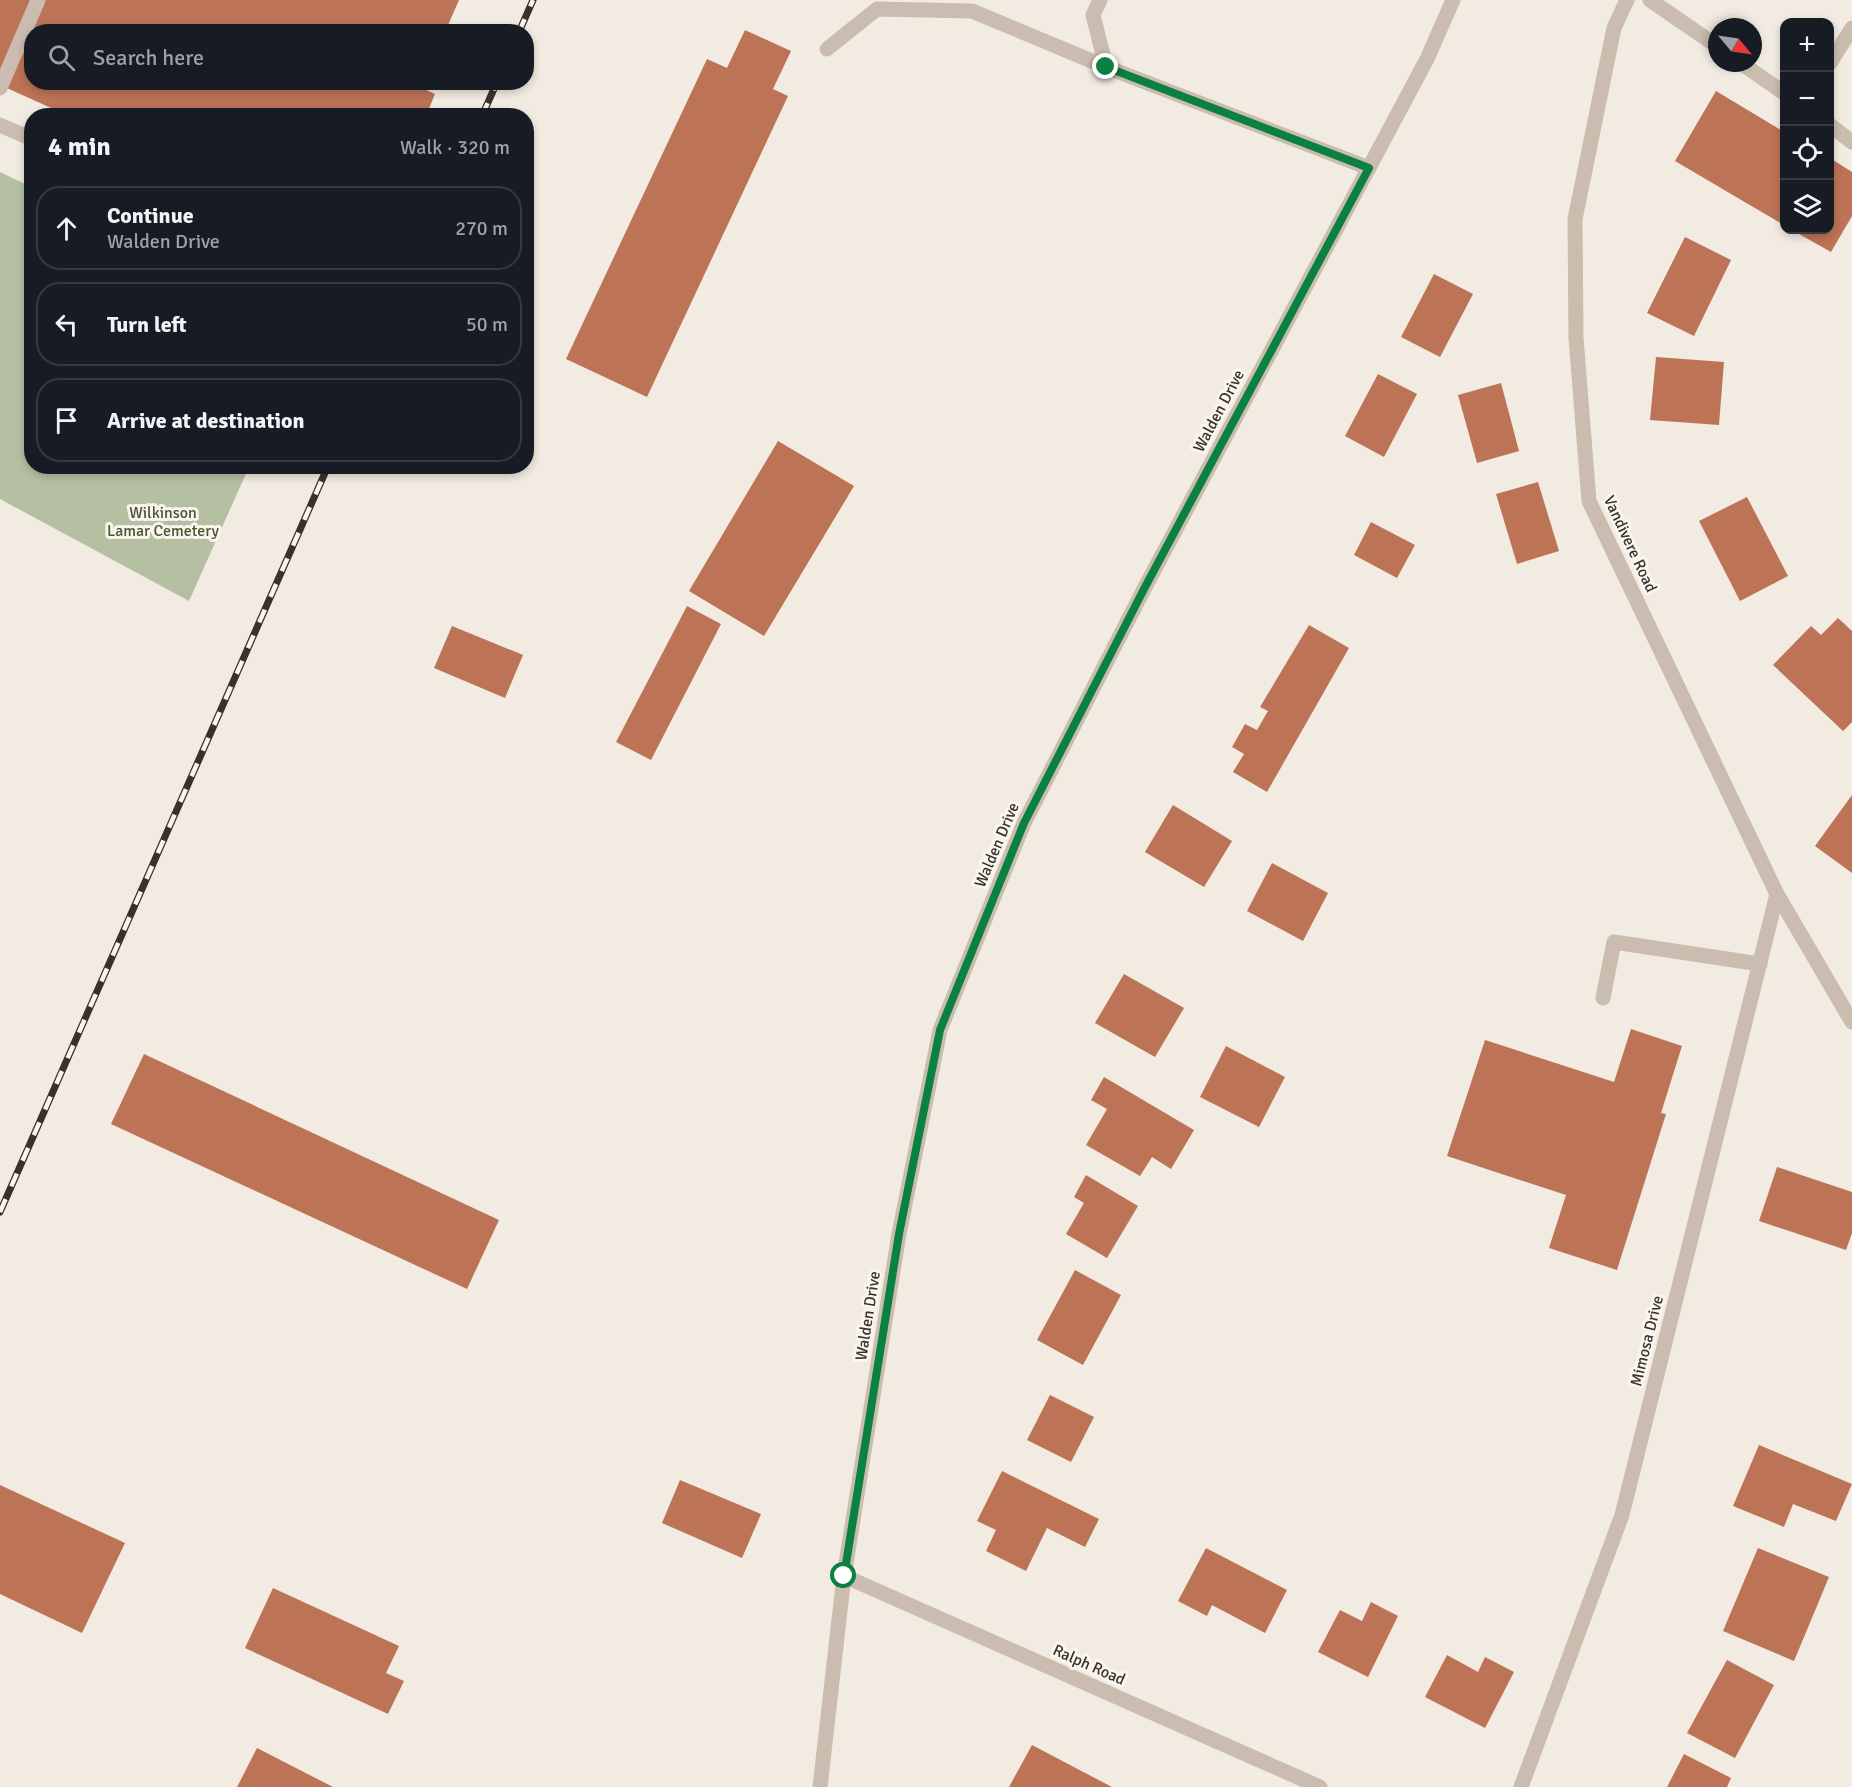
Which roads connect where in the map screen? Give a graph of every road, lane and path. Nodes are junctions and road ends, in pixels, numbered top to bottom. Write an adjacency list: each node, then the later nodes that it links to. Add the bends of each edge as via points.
1 (38, 0): 6 (street)
2 (1100, 0): 12 (street, via 1094,15)
3 (1453, 0): 20 (street, Walden Drive, via 1427,59)
4 (1627, 0): 21 (street, Vandivere Road, via 1614,28 1575,219 1576,338 1589,501)
5 (1650, 0): 9 (street)
6 (28, 24)
7 (1852, 28): 11 (street)
8 (24, 32): 14 (street)
9 (1708, 40)
10 (827, 49): 12 (street, via 877,9 972,11)
11 (1834, 57)
12 (1106, 67): 20 (street)
13 (1754, 72): 15 (street)
14 (0, 88)
15 (1780, 90)
16 (0, 125): 18 (street)
17 (1831, 126): 19 (street)
18 (24, 136)
19 (1852, 142)
20 (1369, 168): 26 (street, Walden Drive, via 1024,823 940,1030 899,1234)
21 (1778, 894): 22 (street, Mimosa Drive); 24 (street, Vandivere Road)
22 (1760, 964): 23 (street, via 1614,942); 29 (street, Mimosa Drive, via 1622,1515)
23 (1603, 998)
24 (1848, 1004): 25 (street, Vandivere Road)
25 (1852, 1022)
26 (844, 1576): 27 (street, Walden Drive); 28 (street, Ralph Road)
27 (820, 1787)
28 (1320, 1787)
29 (1521, 1787)

